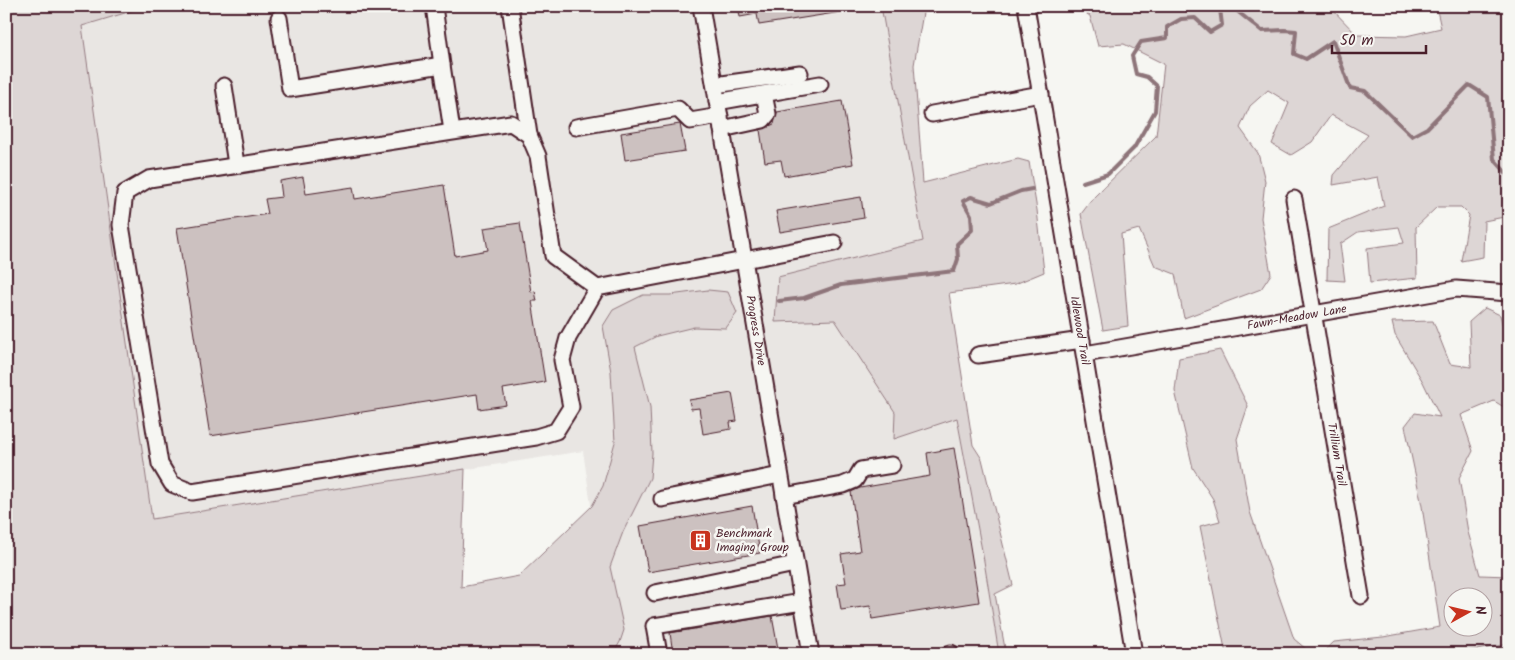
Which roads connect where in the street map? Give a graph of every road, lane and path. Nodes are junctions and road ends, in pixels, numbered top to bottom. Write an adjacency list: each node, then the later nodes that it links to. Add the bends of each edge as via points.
1 (434, 6): 6 (street)
2 (510, 6): 17 (street)
3 (701, 6): 9 (street, Progress Drive)
4 (1026, 6): 11 (street, Idlewood Trail)
5 (279, 18): 6 (street, via 290,89)
6 (442, 65): 16 (street)
7 (800, 73): 9 (street)
8 (820, 84): 12 (street)
9 (715, 85): 14 (street, Progress Drive)
10 (224, 86): 18 (street)
11 (1040, 94): 13 (street); 25 (street, Idlewood Trail)
12 (759, 95): 14 (street); 14 (street, via 765,99 768,114 763,120)
13 (932, 114)
14 (720, 116): 15 (street, via 690,121 678,109); 21 (street, Progress Drive)
15 (576, 127)
16 (452, 131): 17 (street, via 511,123); 18 (street)
17 (529, 135): 22 (street, via 538,156 553,256)
18 (236, 164): 22 (street, via 149,179 125,193 121,225 160,464 172,484 192,492 536,437 556,431 571,407 562,360 568,338)
19 (1294, 199): 24 (street, Trillium Trail)
20 (834, 243): 21 (street)
21 (744, 260): 22 (street); 28 (street, Progress Drive)
22 (597, 288)
23 (1509, 293): 24 (street, Fawn-Meadow Lane, via 1456,288)
24 (1314, 313): 25 (street, Fawn-Meadow Lane); 33 (street, Trillium Trail)
25 (1084, 347): 26 (street, Fawn-Meadow Lane); 37 (street, Idlewood Trail)
26 (978, 355)
27 (892, 465): 29 (street, via 861,470 855,480 843,485)
28 (780, 475): 29 (street, Progress Drive); 30 (street)
29 (784, 496): 31 (street, Progress Drive)
30 (662, 499)
31 (796, 564): 32 (street); 34 (street, Progress Drive)
32 (655, 593)
33 (1361, 596)
34 (802, 602): 35 (street, via 654,626); 36 (street, Progress Drive)
35 (659, 654)
36 (811, 654)
37 (1134, 654)

